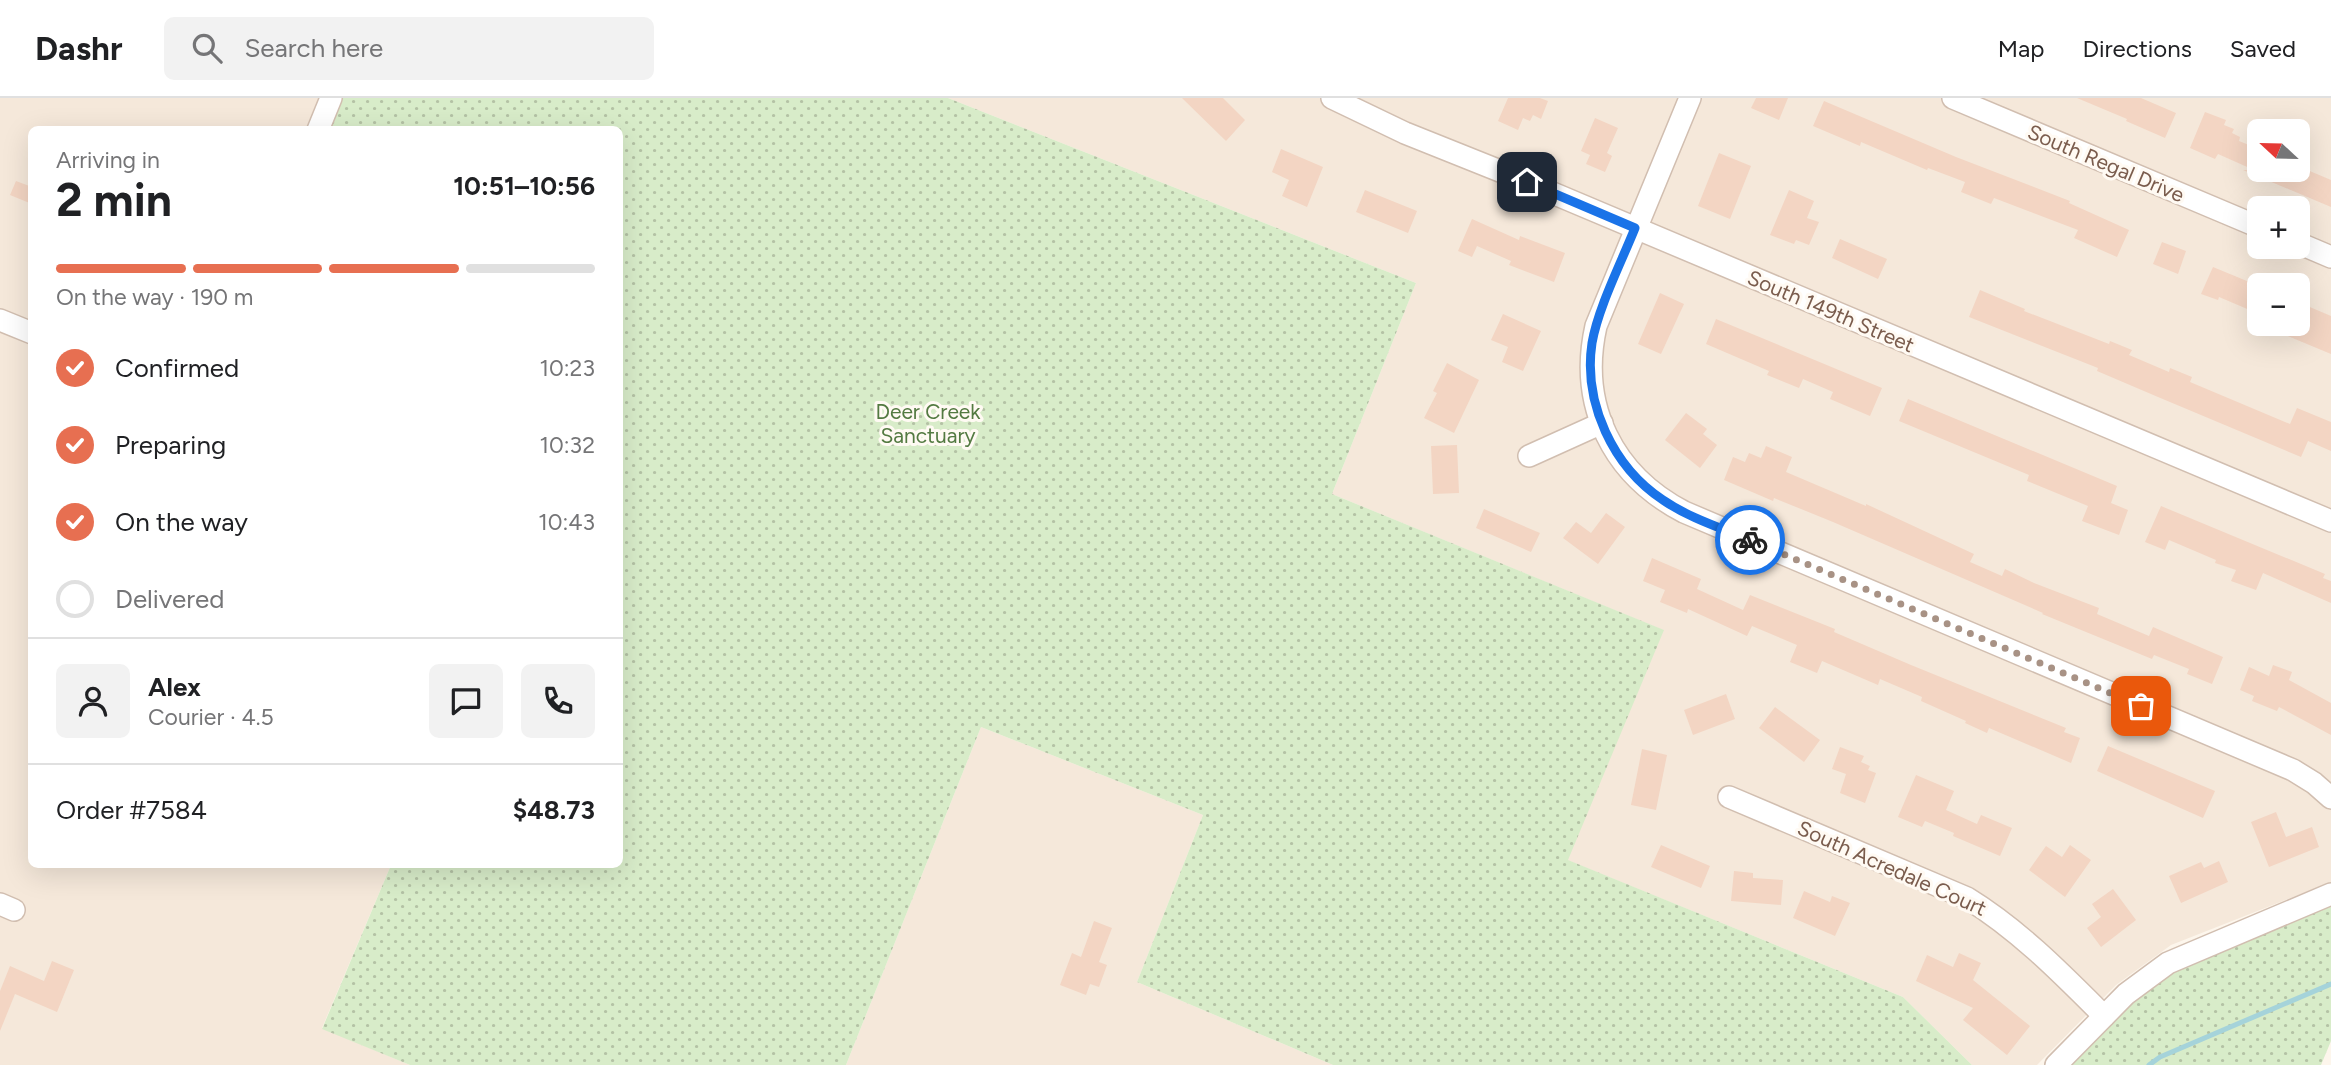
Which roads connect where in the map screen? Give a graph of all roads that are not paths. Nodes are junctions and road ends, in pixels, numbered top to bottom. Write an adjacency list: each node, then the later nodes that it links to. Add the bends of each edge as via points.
1 (331, 98): 5 (street)
2 (1332, 98): 7 (street, South 149th Street)
3 (1690, 98): 7 (street)
4 (1952, 98): 6 (street, South Regal Drive)
5 (320, 126)
6 (2247, 222)
7 (1635, 228): 12 (street, via 1592,345 1593,387); 14 (street, South 149th Street)
8 (2310, 248): 9 (street)
9 (2331, 257)
10 (0, 320): 11 (street)
11 (28, 331)
12 (1602, 423): 13 (street); 16 (street, via 1625,465 1648,489 1684,512 2294,770)
13 (1529, 456)
14 (2331, 521)
15 (1729, 797): 18 (street, South Acredale Court, via 1966,898 2028,942)
16 (2331, 799)
17 (2331, 894): 18 (street, via 2168,963)
18 (2104, 1016): 19 (street)
19 (2056, 1065)

